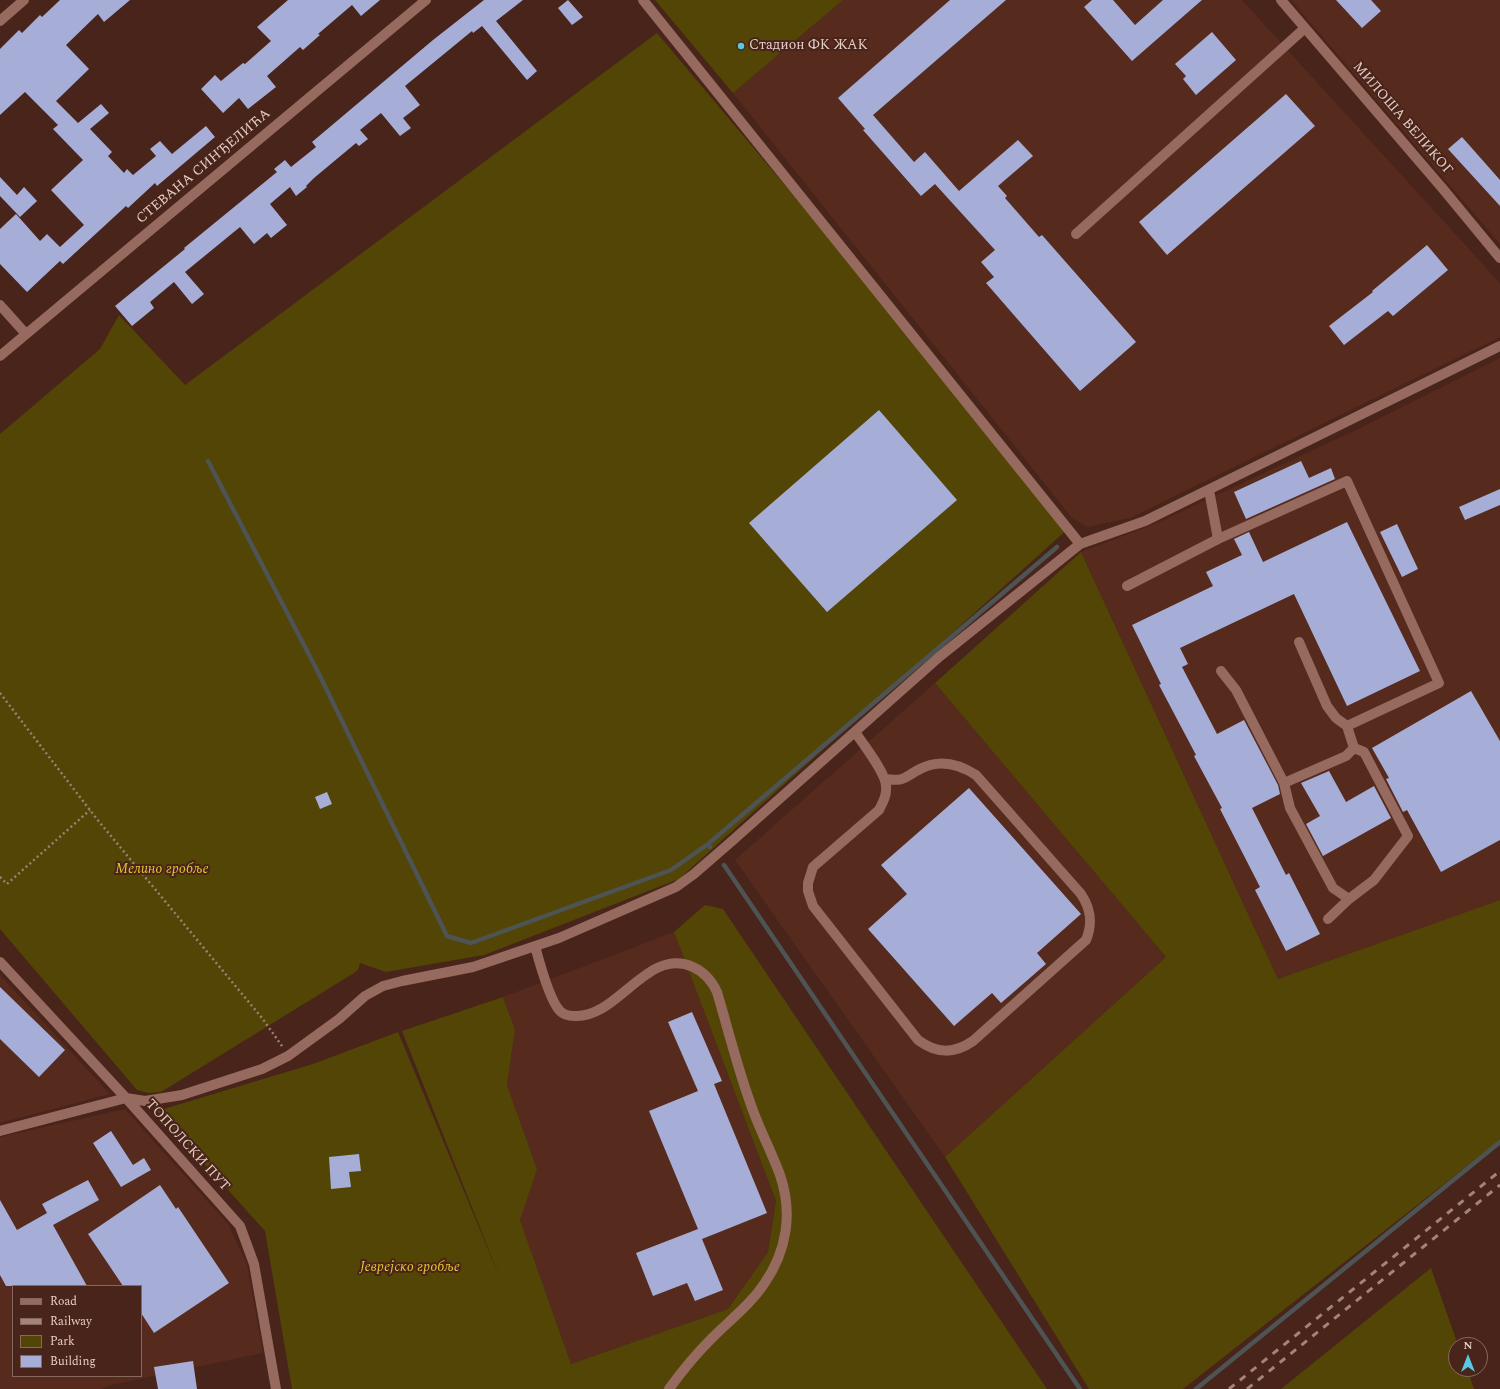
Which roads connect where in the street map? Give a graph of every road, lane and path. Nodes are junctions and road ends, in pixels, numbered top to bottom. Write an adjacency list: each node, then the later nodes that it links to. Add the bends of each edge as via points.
1 (24, 0): 5 (street)
2 (426, 0): 10 (street, СТЕВАНА СИНЂЕЛИЋА)
3 (642, 0): 15 (street)
4 (1281, 0): 6 (street, МИЛОША ВЕЛИКОГ)
5 (0, 21)
6 (1305, 28): 7 (street); 8 (street, МИЛОША ВЕЛИКОГ)
7 (1076, 234)
8 (1500, 258)
9 (0, 305): 10 (street)
10 (26, 334): 12 (street, СТЕВАНА СИНЂЕЛИЋА)
11 (1500, 346): 13 (street)
12 (0, 356)
13 (1209, 490): 14 (street); 15 (street, via 1145,521)
14 (1218, 540): 16 (street); 20 (street, via 1347,481 1439,684)
15 (1080, 544): 21 (street, via 939,657)
16 (1127, 586)
17 (1299, 642): 20 (street, via 1327,706 1336,718)
18 (1221, 671): 24 (street, via 1236,690)
19 (0, 693): 25 (path)
20 (1348, 726): 22 (street)
21 (855, 732): 23 (street); 29 (street, via 711,860 676,887)
22 (1354, 748): 24 (street, via 1346,756); 27 (street, via 1364,752 1408,836 1374,880)
23 (885, 779): 23 (street, via 886,793 879,810 813,867 808,882 810,898 813,906 918,1040 935,1050 952,1051 973,1041 1086,940 1090,924 1089,908 1081,894 972,772 960,766 943,763 926,766 896,781)
24 (1284, 783): 27 (street, via 1290,808 1333,888)
25 (90, 810): 26 (path, via 7,884); 31 (path, via 262,1018)
26 (0, 877)
27 (1349, 899): 28 (street)
28 (1328, 919)
29 (535, 946): 31 (street, via 473,967 383,986 365,996 339,1019); 35 (street, via 558,1009 567,1016 584,1016 596,1012 648,973 665,965 686,965 704,973 717,992 743,1082 780,1175 786,1205 787,1232 773,1270 756,1295 695,1355)
30 (0, 962): 32 (street, ТОПОЛСКИ ПУТ)
31 (288, 1056): 32 (street, via 262,1069 182,1095 145,1101)
32 (126, 1098): 33 (street); 34 (street, ТОПОЛСКИ ПУТ, via 240,1226 254,1264)
33 (0, 1131)
34 (276, 1389)
35 (670, 1389)

